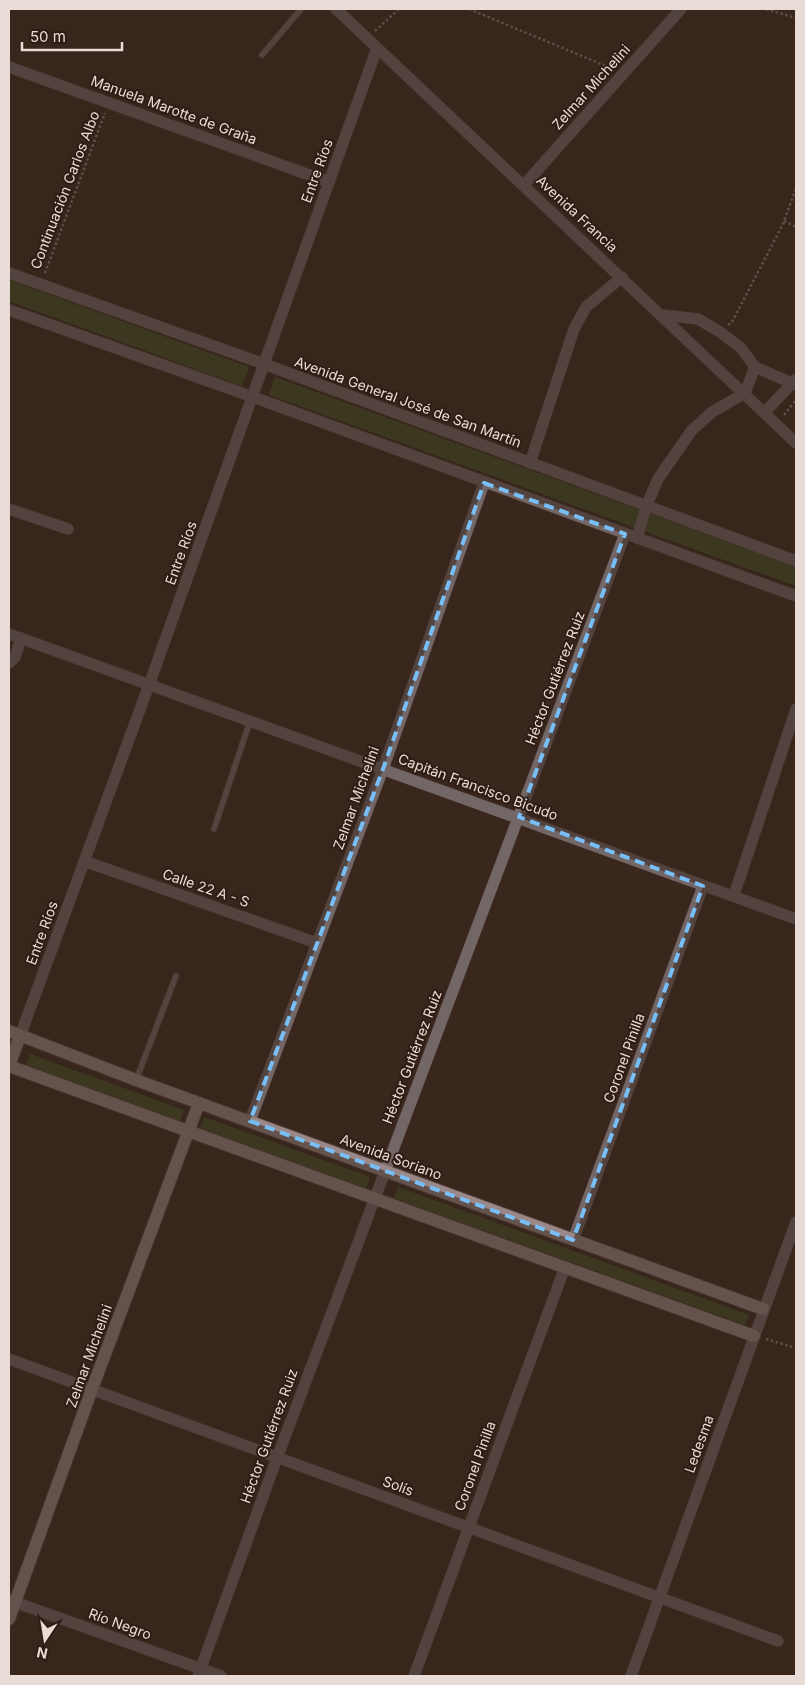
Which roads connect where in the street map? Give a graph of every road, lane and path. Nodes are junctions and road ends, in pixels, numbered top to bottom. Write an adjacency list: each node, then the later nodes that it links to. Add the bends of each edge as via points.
1 (301, 9): 10 (lane)
2 (336, 9): 8 (street, Avenida Francia)
3 (400, 9): 8 (path)
4 (469, 9): 12 (path)
5 (681, 9): 12 (street, Zelmar Michelini)
6 (766, 9): 7 (path)
7 (796, 18)
8 (367, 38): 9 (street, Avenida Francia)
9 (377, 48): 14 (street, Entre Ríos); 15 (street, Avenida Francia)
10 (262, 54)
11 (9, 67): 13 (street, Manuela Marotte de Graña)
12 (623, 74): 15 (street, Zelmar Michelini)
13 (109, 103): 14 (street, Manuela Marotte de Graña); 21 (path, Continuación Carlos Albo)
14 (329, 182): 25 (street, Entre Ríos)
15 (524, 185): 20 (street, Avenida Francia)
16 (796, 188): 17 (path)
17 (784, 221): 18 (path); 24 (path, via 732,322)
18 (796, 227)
19 (9, 273): 21 (street, Avenida General José de San Martín)
20 (622, 277): 23 (street, Avenida Francia); 34 (street, via 586,307 574,329)
21 (41, 284): 25 (street, Avenida General José de San Martín)
22 (9, 310): 29 (street)
23 (662, 315): 24 (street, via 698,319); 28 (street, Avenida Francia)
24 (720, 332): 26 (street, via 741,348)
25 (264, 364): 29 (street, Entre Ríos); 34 (street, Avenida General José de San Martín)
26 (755, 367): 27 (street); 28 (street)
27 (795, 383): 31 (street)
28 (745, 393): 31 (street, Avenida Francia); 36 (street, via 712,412 692,430 658,479)
29 (253, 397): 35 (street); 46 (street, Entre Ríos)
30 (796, 400): 32 (path)
31 (765, 412): 33 (street, Avenida Francia)
32 (781, 418)
33 (796, 443)
34 (530, 463): 36 (street, Avenida General José de San Martín)
35 (484, 483): 39 (street); 49 (street, Zelmar Michelini)
36 (646, 507): 40 (street); 41 (street, Avenida General José de San Martín)
37 (9, 509): 38 (street)
38 (68, 529)
39 (625, 534): 40 (street); 50 (street, Héctor Gutiérrez Ruiz)
40 (637, 538): 42 (street)
41 (796, 561)
42 (796, 596)
43 (9, 634): 44 (street, Capitán Francisco Bicudo)
44 (21, 638): 45 (street, via 15,657); 46 (street, Capitán Francisco Bicudo)
45 (9, 663)
46 (149, 685): 48 (street, Capitán Francisco Bicudo); 52 (street, Entre Ríos)
47 (796, 709): 54 (street)
48 (250, 721): 49 (street, Capitán Francisco Bicudo); 51 (lane)
49 (384, 769): 50 (street, Capitán Francisco Bicudo); 56 (street, Zelmar Michelini)
50 (519, 817): 53 (street, Capitán Francisco Bicudo); 64 (street, Héctor Gutiérrez Ruiz)
51 (214, 829)
52 (84, 861): 56 (street, Calle 22 A - S); 58 (street, Entre Ríos)
53 (703, 886): 54 (street, Capitán Francisco Bicudo); 67 (street, Coronel Pinilla)
54 (734, 895): 55 (street, Capitán Francisco Bicudo)
55 (796, 919)
56 (317, 944): 62 (street, Zelmar Michelini)
57 (176, 976): 60 (lane)
58 (14, 1033): 59 (street, Entre Ríos); 60 (street, Avenida Soriano)
59 (9, 1066): 63 (street)
60 (136, 1080): 61 (street, Avenida Soriano)
61 (199, 1103): 62 (street, Avenida Soriano); 63 (street, Zelmar Michelini)
62 (250, 1121): 64 (street, Avenida Soriano)
63 (189, 1131): 65 (street); 73 (street, Zelmar Michelini)
64 (385, 1171): 65 (street, Héctor Gutiérrez Ruiz); 67 (street, Avenida Soriano)
65 (374, 1198): 68 (street); 74 (street, Héctor Gutiérrez Ruiz)
66 (796, 1222): 69 (street, Ledesma)
67 (573, 1240): 69 (street, Avenida Soriano)
68 (565, 1267): 70 (street); 75 (street, Coronel Pinilla)
69 (764, 1309): 70 (street, Ledesma)
70 (754, 1336): 71 (path); 76 (street, Ledesma)
71 (796, 1348)
72 (9, 1359): 73 (street, Solís)
73 (92, 1390): 74 (street, Solís); 77 (street, Zelmar Michelini)
74 (277, 1458): 75 (street, Solís); 80 (street, Héctor Gutiérrez Ruiz)
75 (468, 1528): 76 (street, Solís); 82 (street, Coronel Pinilla)
76 (659, 1598): 79 (street, Solís); 83 (street, Ledesma)
77 (12, 1601): 78 (street, Zelmar Michelini); 80 (street, Río Negro)
78 (9, 1620)
79 (778, 1641)
80 (199, 1672): 81 (street, Río Negro)
81 (221, 1676)
82 (414, 1676)
83 (631, 1676)

